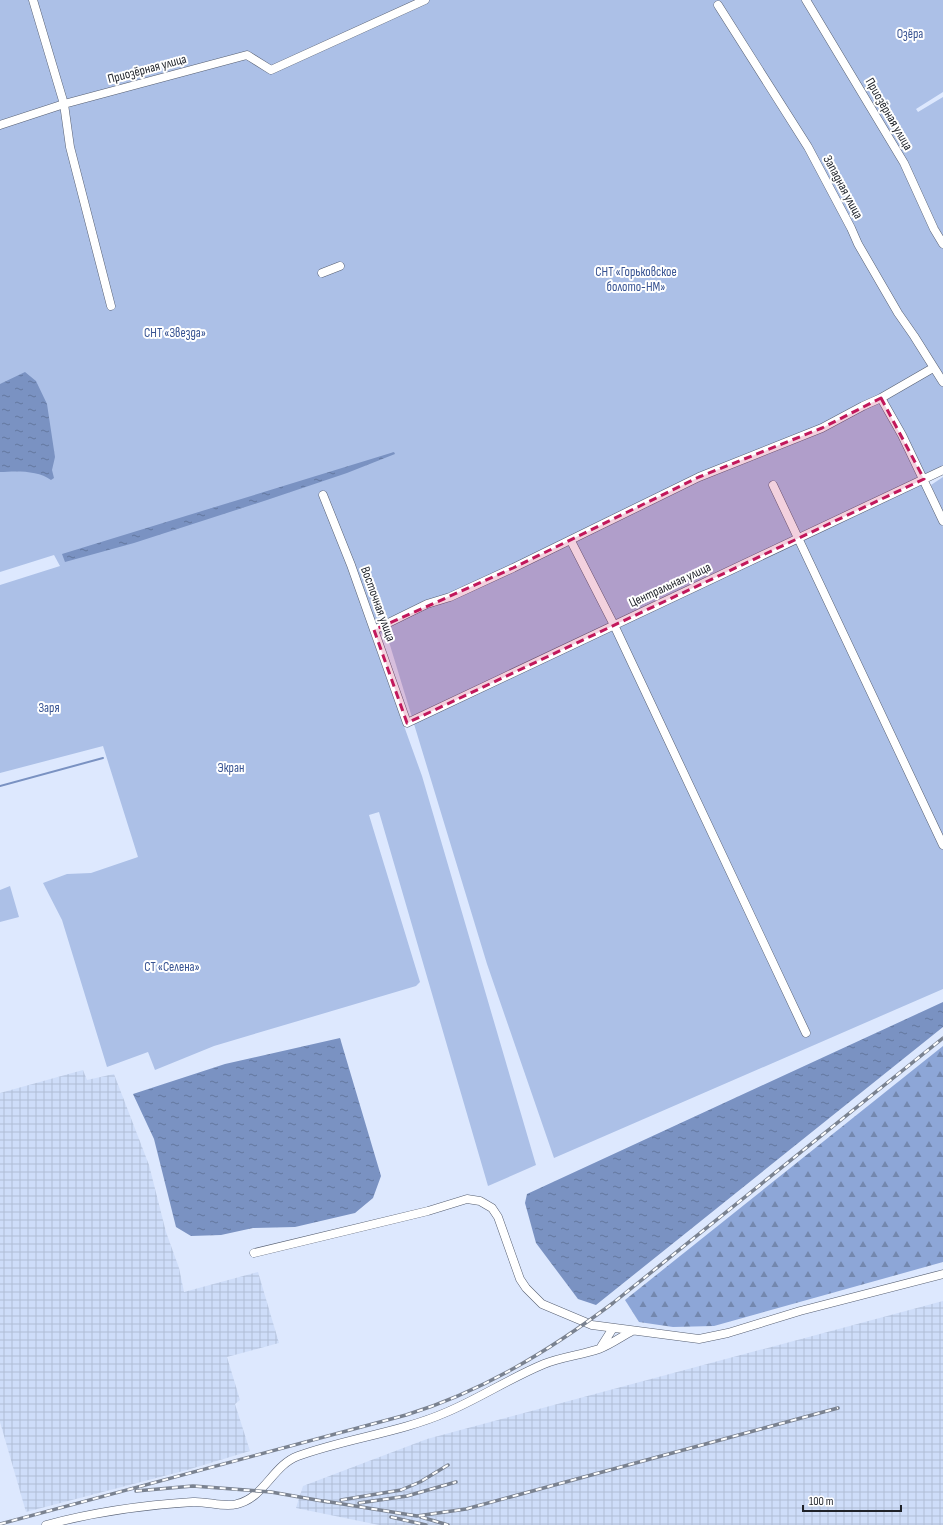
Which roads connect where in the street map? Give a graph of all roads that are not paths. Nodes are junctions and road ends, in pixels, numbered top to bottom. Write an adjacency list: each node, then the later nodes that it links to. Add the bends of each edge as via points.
1 (33, 0): 5 (street)
2 (425, 0): 5 (street, Приозёрная улица, via 271,70 247,55)
3 (806, 0): 7 (street, Приозёрная улица, via 904,163)
4 (718, 5): 11 (street, Западная улица, via 808,147 858,244)
5 (64, 104): 6 (street); 10 (street, via 70,147)
6 (0, 125)
7 (943, 244)
8 (340, 266): 9 (street)
9 (322, 273)
10 (111, 306)
11 (933, 368): 12 (street, Западная улица); 13 (street)
12 (943, 382)
13 (881, 398): 15 (street); 20 (street, via 822,428 699,477)
14 (943, 470): 15 (street, Центральная улица)
15 (924, 479): 18 (street); 19 (street, Центральная улица)
16 (773, 485): 19 (street)
17 (323, 495): 22 (street, Восточная улица)
18 (943, 521)
19 (799, 538): 21 (street, Центральная улица); 24 (street)
20 (571, 541): 21 (street); 22 (street)
21 (614, 625): 23 (street, Центральная улица); 25 (street)
22 (374, 630): 23 (street, Восточная улица)
23 (407, 722)
24 (943, 845)
25 (806, 1033)
26 (254, 1253): 28 (street, via 467,1199 480,1201 492,1208 498,1217 520,1278 534,1298 576,1320 592,1326)
27 (943, 1274): 29 (street, via 699,1339)
28 (613, 1328): 29 (street); 30 (street)
29 (632, 1331): 30 (street)
30 (601, 1348): 31 (street, via 552,1361 516,1376 447,1412 397,1429 297,1456 280,1465 252,1496 236,1505 195,1501 136,1507 70,1518)
31 (46, 1525)

